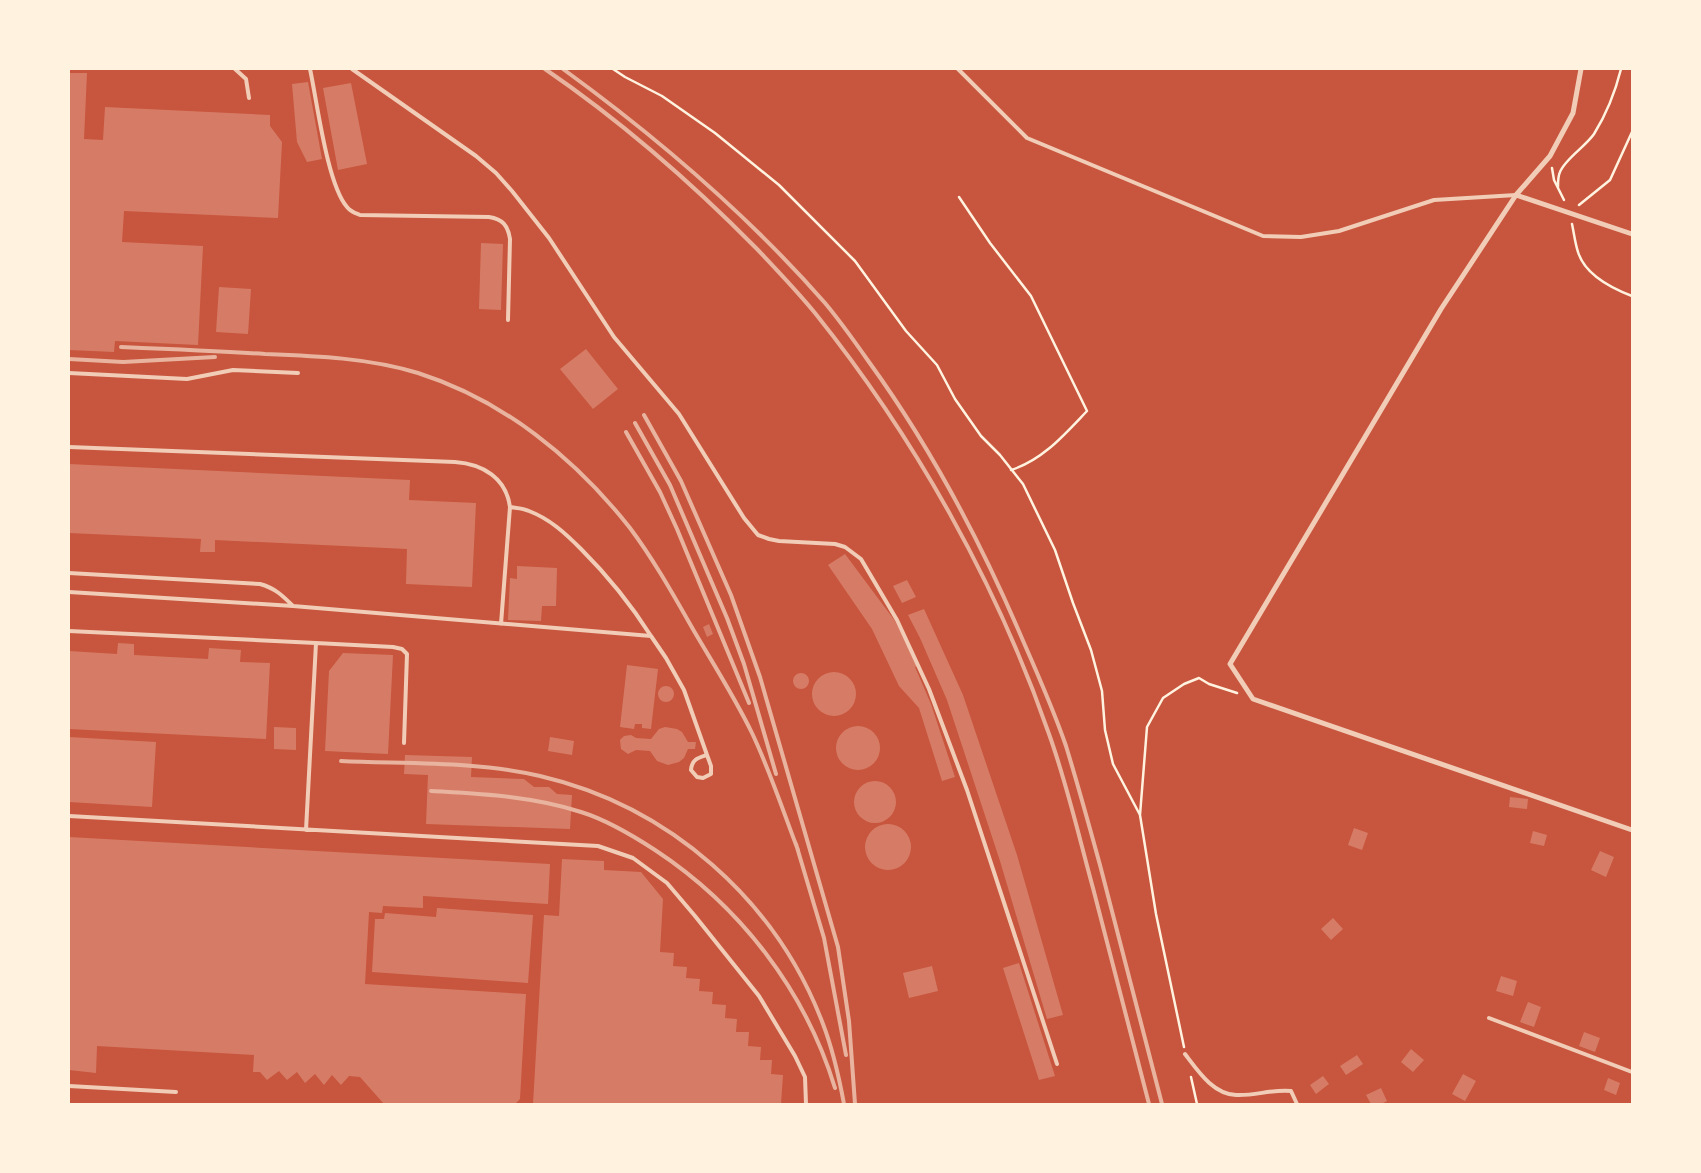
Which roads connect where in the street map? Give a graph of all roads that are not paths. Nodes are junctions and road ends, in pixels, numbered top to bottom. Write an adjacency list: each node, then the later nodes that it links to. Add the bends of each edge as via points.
1 (235, 69): 6 (lane, via 246,79)
2 (310, 69): 9 (lane, via 330,168 347,208 360,215 489,217 503,222 510,239)
3 (352, 69): 28 (lane, via 476,156 512,191 549,238 614,337 679,414 758,535 769,539 835,544 861,559 897,620 929,689 967,790)
4 (958, 69): 7 (lane, via 1027,138 1263,236 1301,237 1339,231 1434,200)
5 (1581, 69): 7 (street, via 1573,114 1550,156)
6 (249, 98)
7 (1516, 195): 8 (street); 25 (street, via 1441,309 1230,664 1253,699)
8 (1632, 234)
9 (508, 320)
10 (69, 373): 11 (lane, via 187,379 232,370)
11 (298, 373)
12 (69, 447): 13 (lane, via 461,462 493,474 506,493)
13 (510, 507): 17 (lane); 19 (lane, via 542,516 566,534 616,585)
14 (69, 573): 16 (lane, via 260,584 271,587)
15 (69, 592): 16 (lane)
16 (293, 606): 17 (lane)
17 (501, 624): 19 (lane)
18 (69, 631): 20 (lane)
19 (651, 636): 22 (lane, via 684,690)
20 (316, 643): 21 (lane, via 402,648 407,654); 24 (lane)
21 (404, 743)
22 (708, 755): 22 (lane, via 711,774 697,777 691,770 692,764)
23 (69, 816): 24 (lane)
24 (306, 830): 32 (lane, via 598,846 633,858 668,883 759,996 805,1077)
25 (1632, 830)
26 (1489, 1018): 29 (lane)
27 (1185, 1054): 33 (lane, via 1222,1093 1237,1096 1291,1091)
28 (1057, 1064)
29 (1632, 1072)
30 (69, 1086): 31 (lane)
31 (176, 1092)
32 (806, 1104)
33 (1297, 1104)

